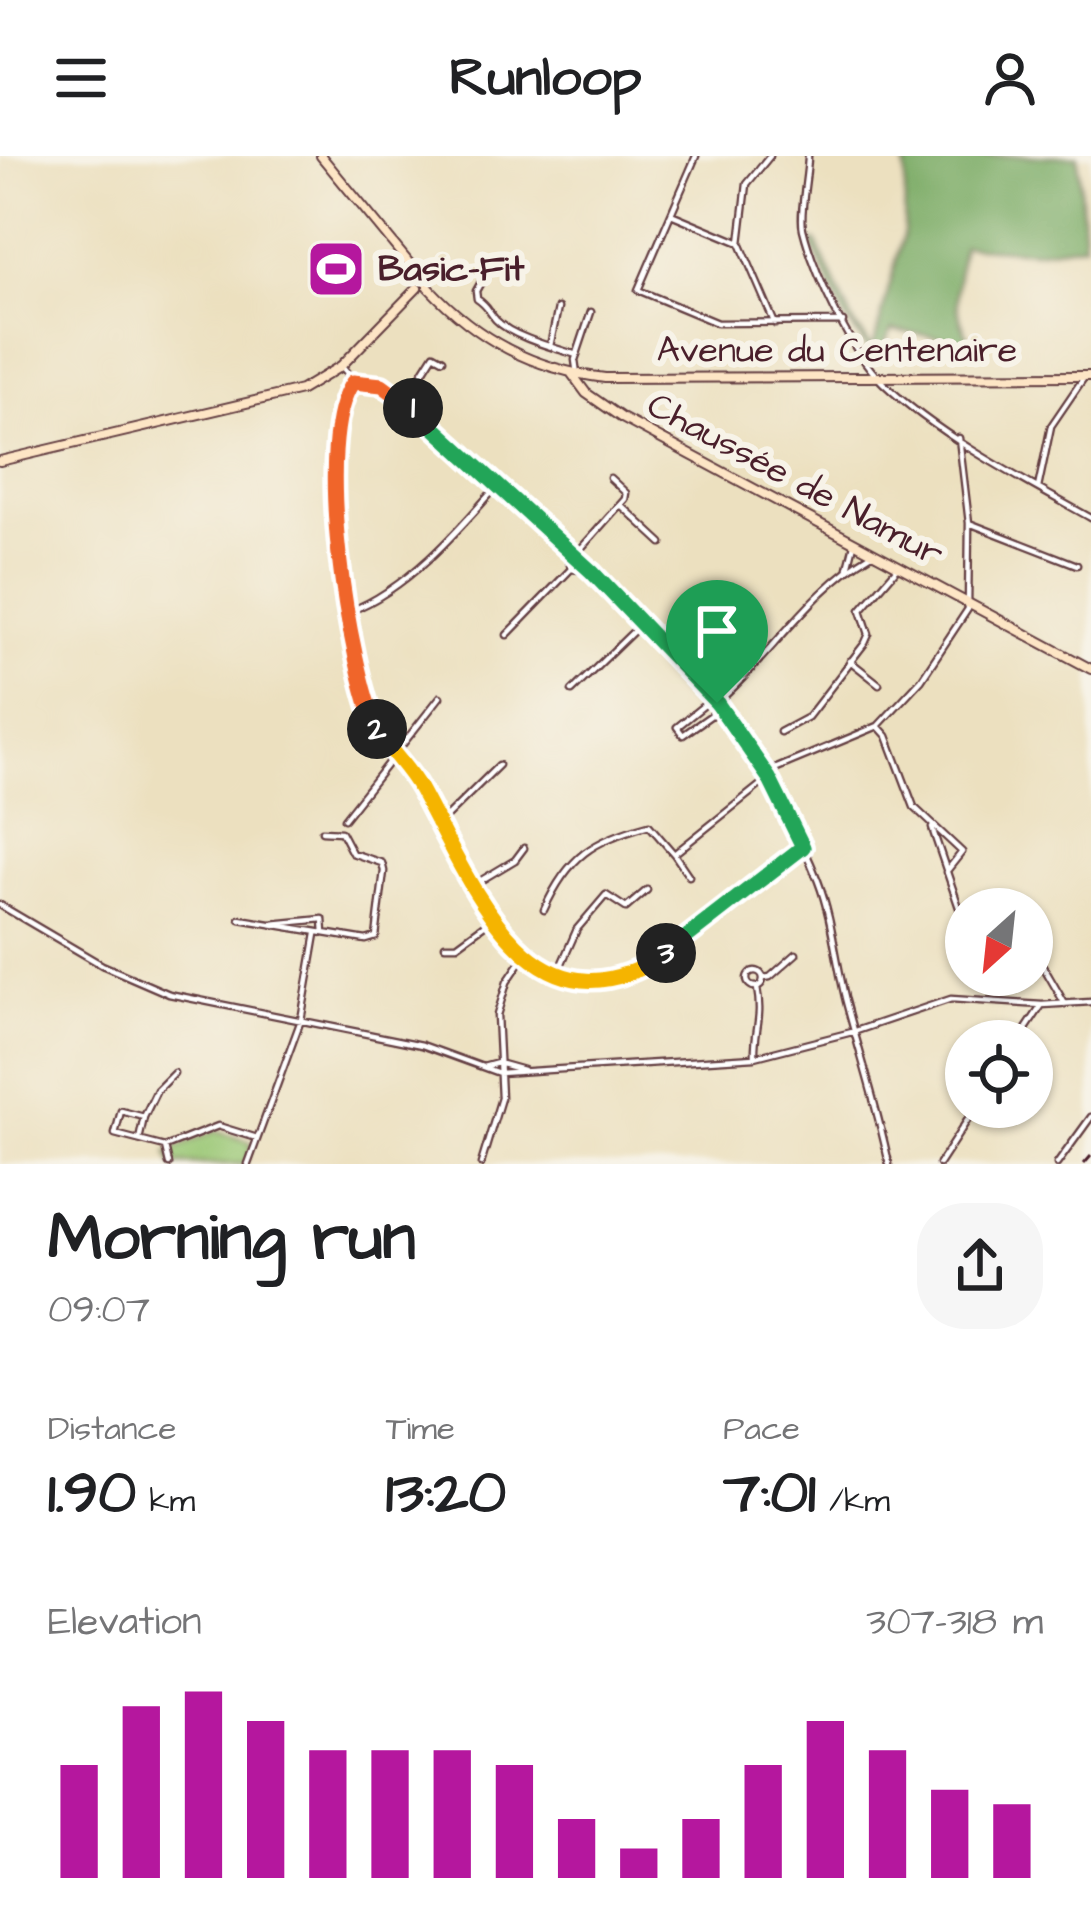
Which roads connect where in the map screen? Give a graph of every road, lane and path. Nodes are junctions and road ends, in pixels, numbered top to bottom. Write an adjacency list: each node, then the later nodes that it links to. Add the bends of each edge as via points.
1 (321, 156): 8 (street)
2 (696, 156): 5 (street)
3 (770, 156): 6 (street, via 747,184)
4 (808, 156): 13 (street, via 801,222)
5 (671, 214): 6 (street); 14 (street, via 638,290 717,323)
6 (740, 243): 14 (street)
7 (494, 259): 15 (street, via 477,299 496,320)
8 (418, 274): 9 (street, Avenue du Centenaire, via 428,276); 10 (street)
9 (428, 287): 10 (street); 19 (street, Avenue du Centenaire, via 493,343)
10 (417, 288): 18 (street)
11 (558, 308): 15 (street)
12 (591, 311): 16 (street)
13 (843, 322): 14 (street); 22 (street)
14 (775, 324)
15 (550, 346): 16 (street)
16 (577, 355): 19 (street)
17 (443, 359): 24 (street, via 434,354)
18 (341, 366): 23 (street); 27 (street, via 301,390)
19 (577, 374): 21 (street, Avenue du Centenaire); 25 (street, Chaussée de Namur)
20 (1088, 376): 22 (street, Avenue du Centenaire); 30 (street, via 1052,426)
21 (605, 378): 22 (street, Avenue du Centenaire); 25 (street, Chaussée de Namur)
22 (879, 378): 26 (street)
23 (353, 382): 24 (street, via 382,385); 45 (street, via 336,460)
24 (405, 400): 29 (street)
25 (595, 400): 34 (street, Chaussée de Namur)
26 (959, 438): 30 (street); 33 (street)
27 (0, 461)
28 (610, 478): 31 (street, via 626,493)
29 (498, 485): 36 (street); 45 (street, via 435,550)
30 (1038, 488): 32 (street)
31 (621, 506): 35 (street); 38 (street)
32 (1091, 518)
33 (969, 523): 39 (street); 44 (street)
34 (854, 541): 37 (street, Chaussée de Namur); 41 (street)
35 (662, 543)
36 (567, 549): 38 (street); 42 (street)
37 (875, 553): 40 (street, Chaussée de Namur); 41 (street)
38 (574, 556): 43 (street)
39 (1077, 565)
40 (899, 566): 44 (street, Chaussée de Namur); 48 (street, via 862,607 868,638)
41 (848, 568): 53 (street)
42 (571, 569): 43 (street); 47 (street)
43 (592, 572): 46 (street)
44 (971, 604): 49 (street, Chaussée de Namur); 54 (street, via 924,676)
45 (346, 613): 56 (street, via 368,707)
46 (642, 623): 51 (street); 53 (street)
47 (507, 635)
48 (850, 661): 50 (street); 55 (street, via 808,717)
49 (1091, 669)
50 (879, 684)
51 (572, 691)
52 (440, 698): 56 (street)
53 (717, 703): 53 (street, via 677,727 682,735); 58 (street)
54 (878, 726): 58 (street); 60 (street, via 914,807)
55 (780, 732)
56 (394, 752): 59 (street); 61 (street)
57 (499, 765): 61 (street)
58 (767, 775): 63 (street); 65 (street)
59 (344, 819)
60 (931, 823): 66 (street); 66 (street, via 962,852)
61 (438, 825): 68 (street)
62 (322, 832): 76 (street, via 341,832 352,853 379,860 384,871 376,937)
63 (803, 847): 80 (street, via 645,966 598,979); 89 (street)
64 (524, 848): 68 (street)
65 (674, 854): 67 (street); 72 (street, via 649,825 620,835 576,857)
66 (946, 872): 69 (street)
67 (689, 876)
68 (470, 887): 74 (street)
69 (952, 888)
70 (647, 890): 80 (street, via 626,908 606,896 577,928)
71 (0, 905): 87 (street, via 169,994)
72 (544, 910)
73 (241, 919): 75 (street)
74 (491, 920): 77 (street); 78 (street)
75 (272, 924): 76 (street); 76 (street, via 323,919)
76 (320, 933): 87 (street)
77 (445, 945)
78 (526, 954): 80 (street); 91 (street, via 502,996)
79 (796, 954): 81 (street)
80 (557, 974)
81 (764, 978): 83 (street); 83 (street, via 749,974)
82 (1053, 983): 85 (street)
83 (758, 988): 90 (street)
84 (1091, 1001): 85 (street)
85 (1065, 1004): 86 (street)
86 (1042, 1005): 88 (street); 89 (street, via 950,999)
87 (301, 1020): 92 (street, via 422,1045); 99 (street)
88 (1032, 1020)
89 (856, 1031): 90 (street); 105 (street)
90 (755, 1057): 93 (street)
91 (498, 1063): 92 (street); 93 (street); 95 (street)
92 (483, 1067): 95 (street)
93 (523, 1070): 95 (street)
94 (174, 1073): 97 (street)
95 (499, 1073): 104 (street, via 502,1098)
96 (1091, 1117): 107 (street)
97 (144, 1118): 100 (street); 100 (street, via 121,1112 115,1134)
98 (963, 1128): 106 (street)
99 (257, 1138): 101 (street, via 218,1126); 103 (street)
100 (139, 1140): 101 (street)
101 (165, 1147): 102 (street)
102 (169, 1164)
103 (248, 1164)
104 (481, 1164)
105 (890, 1164)
106 (940, 1164)
107 (1057, 1164)

